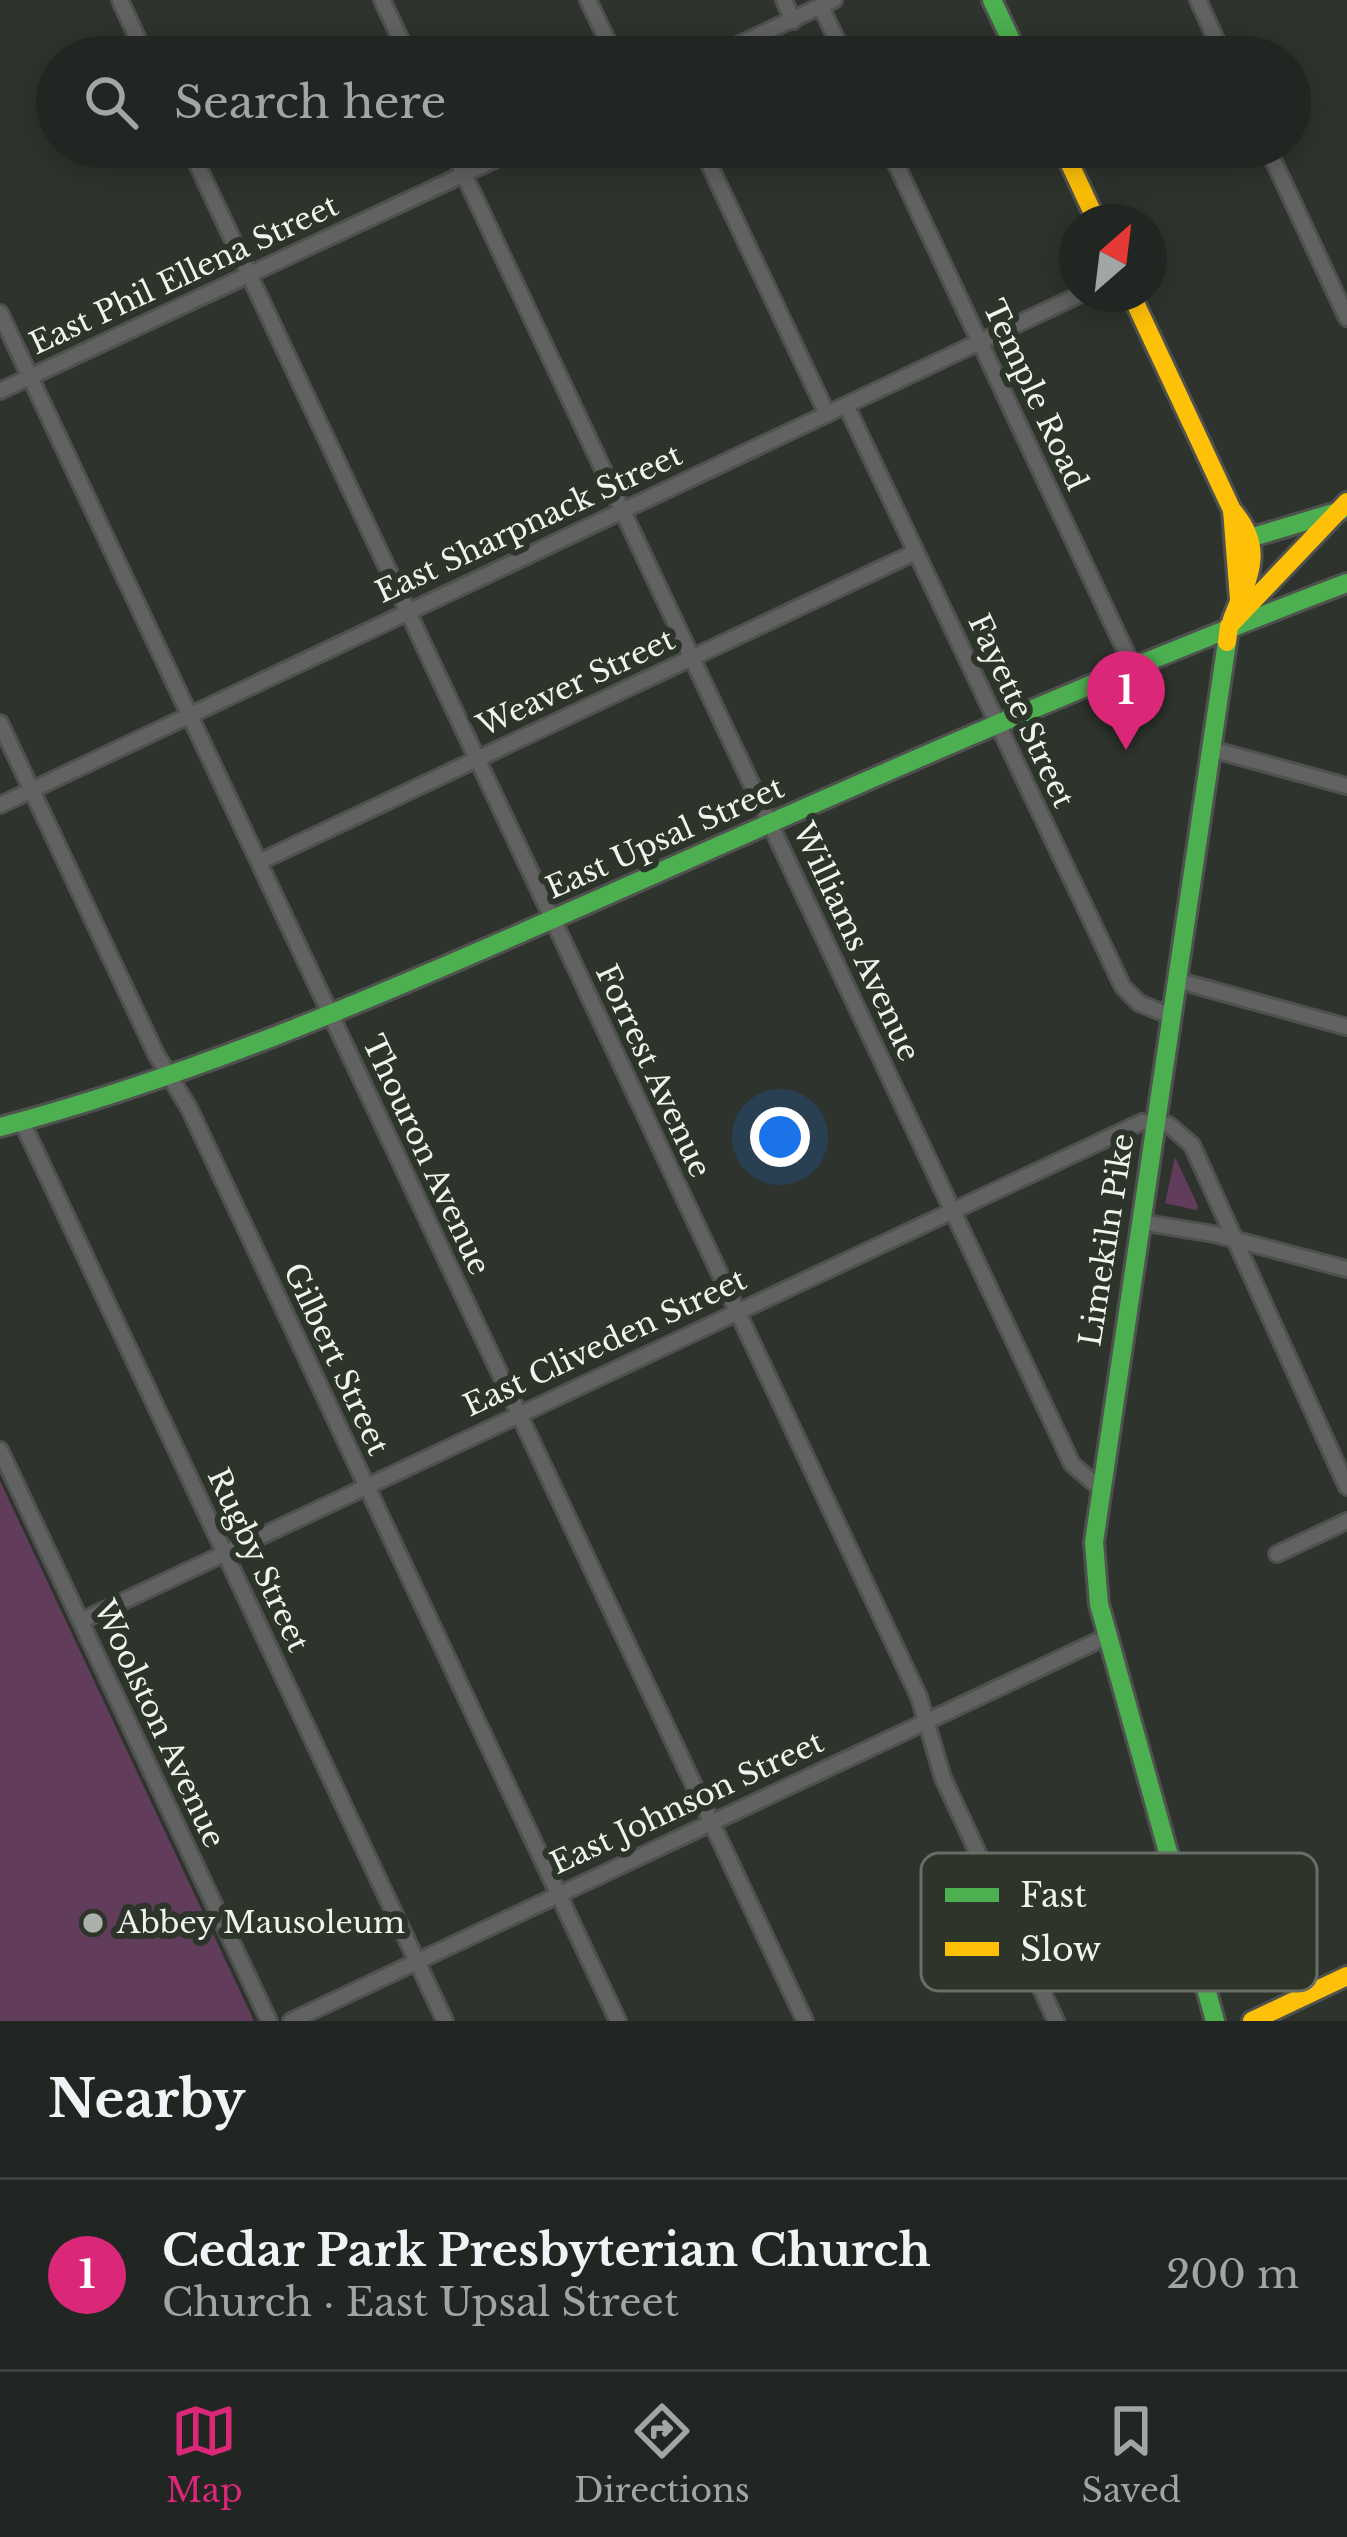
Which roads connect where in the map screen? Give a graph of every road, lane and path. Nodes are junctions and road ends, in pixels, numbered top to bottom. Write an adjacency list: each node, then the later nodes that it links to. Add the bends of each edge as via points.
1 (120, 0): 9 (street)
2 (382, 0): 10 (street)
3 (588, 0): 11 (street)
4 (784, 0): 8 (street)
5 (992, 0): 14 (street)
6 (1198, 0): 15 (street)
7 (828, 3): 8 (street); 13 (street)
8 (794, 21): 12 (street)
9 (136, 36)
10 (399, 36)
11 (605, 36)
12 (760, 36)
13 (838, 36)
14 (1009, 36)
15 (1214, 36)
16 (199, 168): 25 (street, Forrest Avenue)
17 (462, 168): 23 (street, Williams Avenue)
18 (473, 168): 23 (street, East Phil Ellena Street)
19 (711, 168): 34 (street)
20 (898, 168): 30 (street, Temple Road)
21 (1072, 168): 24 (street)
22 (1277, 168): 29 (street)
23 (464, 172): 25 (street, East Phil Ellena Street); 36 (street, Williams Avenue)
24 (1089, 204)
25 (249, 273): 31 (street, East Phil Ellena Street); 42 (street, Forrest Avenue)
26 (1059, 304): 30 (street, East Sharpnack Street)
27 (1139, 312): 37 (street)
28 (0, 313): 31 (street, Thouron Avenue)
29 (1347, 318)
30 (980, 342): 33 (street, East Sharpnack Street); 45 (street, Temple Road)
31 (30, 376): 32 (street, East Phil Ellena Street); 46 (street, Thouron Avenue)
32 (0, 391)
33 (846, 405): 34 (street, East Sharpnack Street); 39 (street, Fayette Street)
34 (827, 414): 36 (street, East Sharpnack Street)
35 (1344, 506): 38 (street); 43 (street)
36 (622, 510): 42 (street, East Sharpnack Street); 44 (street, Williams Avenue)
37 (1232, 510): 38 (street); 41 (street)
38 (1253, 537): 41 (street, Limekiln Pike, via 1253,572)
39 (916, 552): 44 (street, Weaver Street); 48 (street, Fayette Street)
40 (1347, 583): 43 (street, East Upsal Street)
41 (1239, 599): 43 (street, Limekiln Pike)
42 (407, 611): 46 (street, East Sharpnack Street); 50 (street, Forrest Avenue)
43 (1229, 626): 45 (street, East Upsal Street); 49 (street, Limekiln Pike)
44 (692, 658): 50 (street, Weaver Street); 54 (street, Williams Avenue)
45 (1133, 667): 48 (street, East Upsal Street)
46 (190, 713): 52 (street, East Sharpnack Street); 55 (street, Thouron Avenue)
47 (0, 723): 52 (street, Gilbert Street)
48 (998, 724): 54 (street, East Upsal Street); 58 (street, Fayette Street, via 1123,987 1139,1004)
49 (1210, 749): 51 (street); 57 (street, Limekiln Pike)
50 (477, 759): 55 (street, Weaver Street); 56 (street, Forrest Avenue)
51 (1347, 786)
52 (31, 789): 53 (street, East Sharpnack Street); 61 (street, Gilbert Street)
53 (0, 805)
54 (771, 824): 56 (street, East Upsal Street); 65 (street, Williams Avenue)
55 (259, 862): 59 (street, Thouron Avenue)
56 (553, 920): 59 (street, East Upsal Street); 69 (street, Forrest Avenue)
57 (1176, 980): 58 (street, Limekiln Pike); 60 (street)
58 (1171, 1016): 62 (street, Limekiln Pike)
59 (332, 1019): 61 (street, East Upsal Street); 70 (street, Thouron Avenue)
60 (1347, 1027)
61 (172, 1080): 63 (street, East Upsal Street); 72 (street, Gilbert Street)
62 (1155, 1121): 65 (street, East Cliveden Street, via 1124,1126); 66 (street, Limekiln Pike); 67 (street, via 1187,1138)
63 (22, 1122): 64 (street, East Upsal Street); 76 (street, Rugby Street)
64 (0, 1127)
65 (951, 1208): 69 (street, East Cliveden Street); 74 (street, Williams Avenue, via 1072,1464)
66 (1140, 1222): 67 (street); 74 (street, Limekiln Pike)
67 (1237, 1240): 68 (street); 73 (street)
68 (1347, 1269)
69 (736, 1310): 70 (street, East Cliveden Street); 80 (street, Forrest Avenue)
70 (519, 1414): 72 (street, East Cliveden Street); 81 (street, Thouron Avenue)
71 (0, 1450): 78 (street, Woolston Avenue)
72 (366, 1486): 76 (street, East Cliveden Street); 84 (street, Gilbert Street)
73 (1347, 1487)
74 (1101, 1490): 79 (street, Limekiln Pike, via 1093,1562)
75 (1347, 1521): 77 (street)
76 (225, 1553): 78 (street, East Cliveden Street); 85 (street, Rugby Street)
77 (1277, 1554)
78 (80, 1622): 91 (street, Woolston Avenue)
79 (1108, 1636): 80 (street, East Johnson Street); 83 (street, Limekiln Pike)
80 (926, 1719): 81 (street, East Johnson Street); 82 (street, Forrest Avenue)
81 (711, 1821): 84 (street, East Johnson Street); 95 (street, Thouron Avenue)
82 (979, 1853)
83 (1168, 1853)
84 (558, 1894): 85 (street, East Johnson Street); 94 (street, Gilbert Street)
85 (417, 1961): 92 (street, East Johnson Street); 93 (street, Rugby Street)
86 (1347, 1976): 87 (street)
87 (1317, 1990)
88 (1042, 1991): 96 (street, Forrest Avenue)
89 (1207, 1991): 97 (street, Limekiln Pike)
90 (1315, 1991): 98 (street)
91 (269, 2021)
92 (291, 2021)
93 (446, 2021)
94 (618, 2021)
95 (805, 2021)
96 (1056, 2021)
97 (1215, 2021)
98 (1252, 2021)

